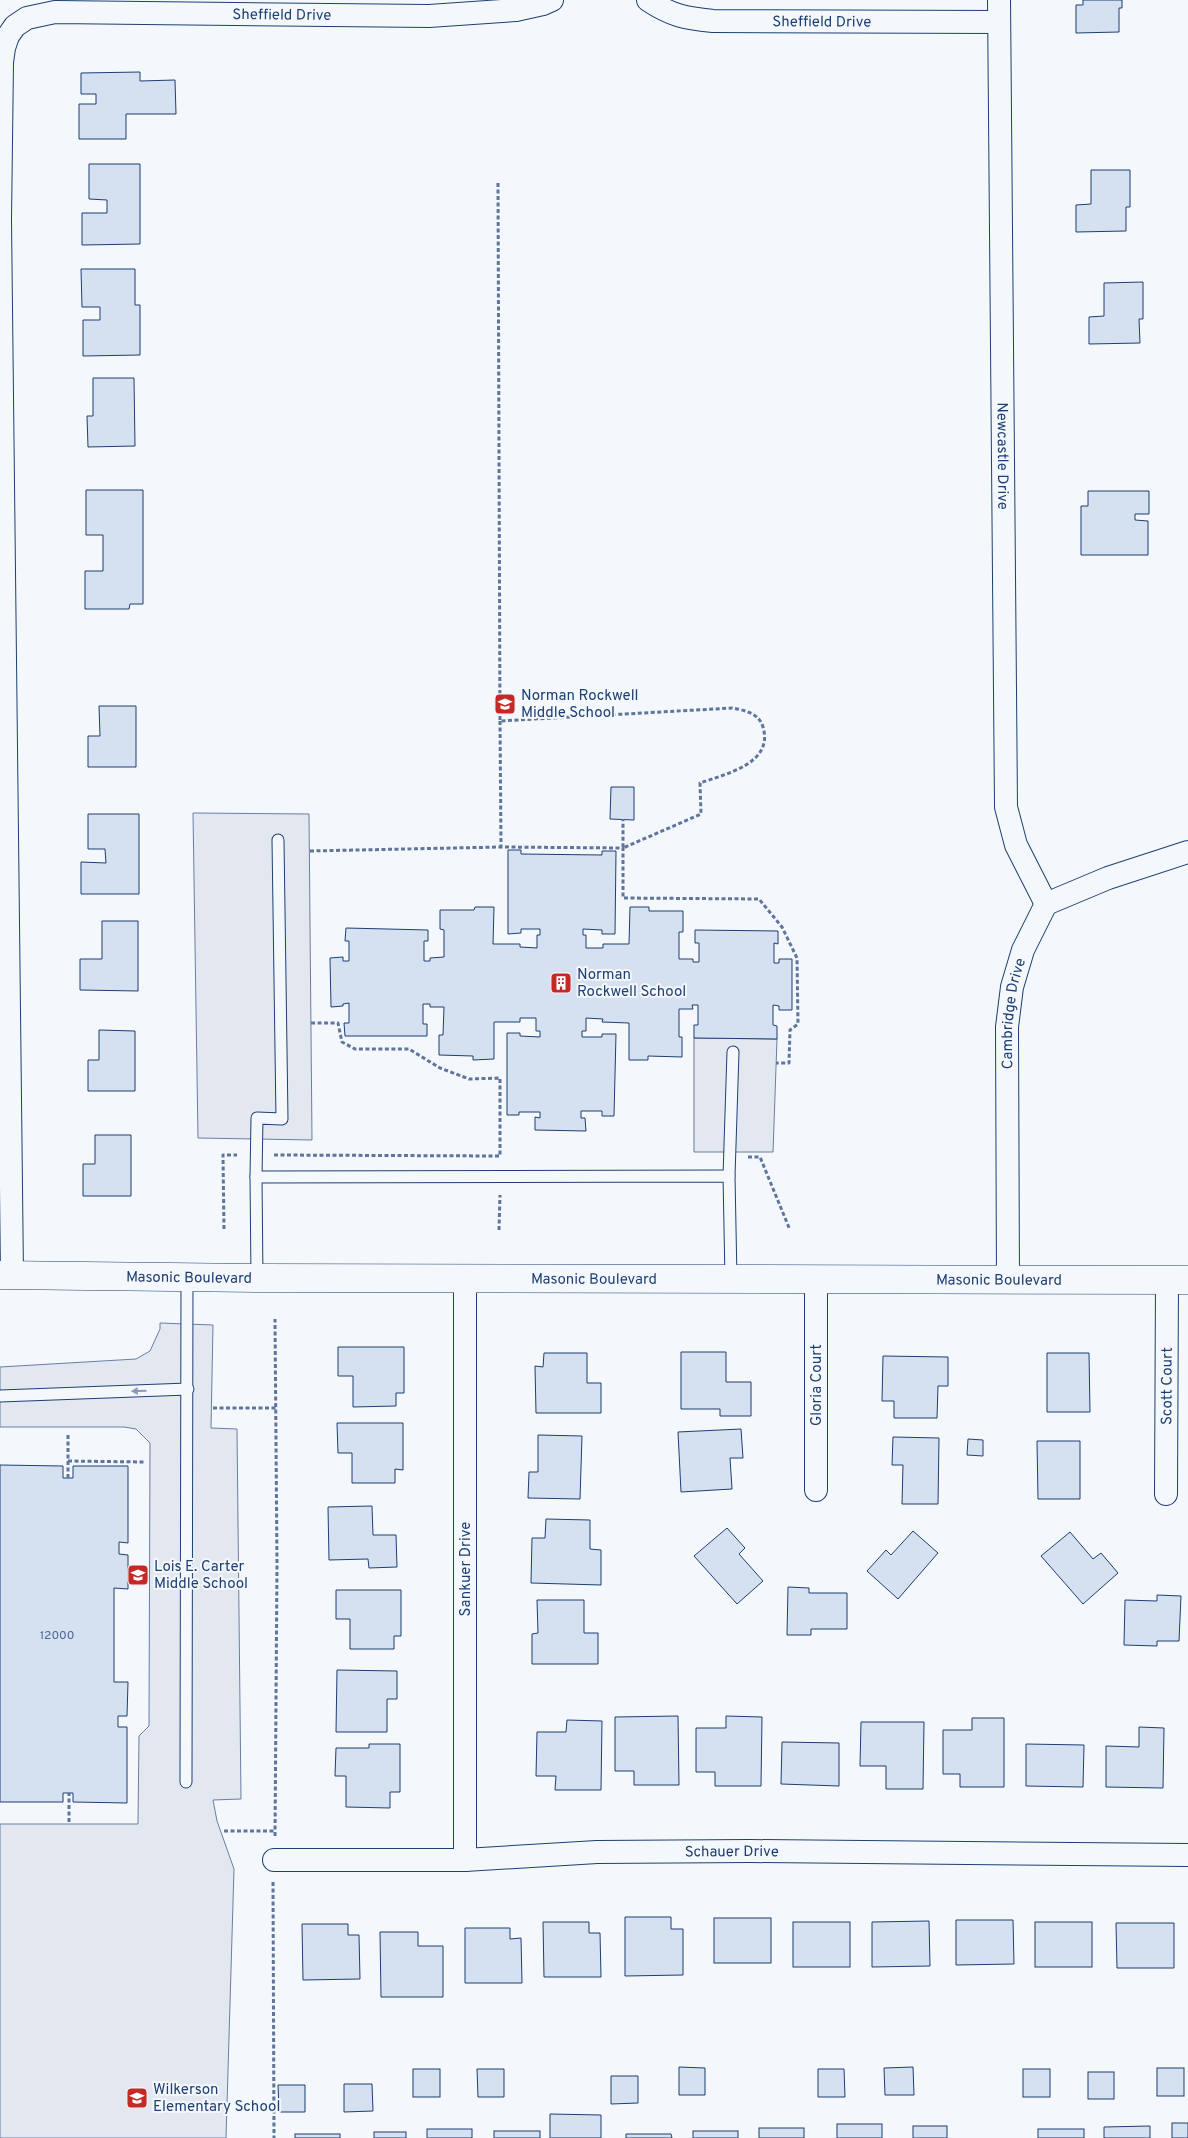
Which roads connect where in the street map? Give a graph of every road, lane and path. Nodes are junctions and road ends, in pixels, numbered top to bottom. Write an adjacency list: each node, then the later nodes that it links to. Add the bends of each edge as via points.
1 (552, 0): 3 (street, Sheffield Drive, via 516,10 429,16)
2 (648, 0): 4 (street, Sheffield Drive, via 667,12 713,21)
3 (328, 7): 23 (street, Sheffield Drive, via 55,12 27,18 8,36 2,62 0,220)
4 (999, 11): 13 (street, Newcastle Drive, via 1006,807 1016,846)
5 (498, 183): 6 (path)
6 (500, 721): 9 (path); 10 (path, via 732,708 754,714 764,731 760,752 742,768 700,783 701,814)
7 (623, 820): 10 (path)
8 (278, 840): 17 (lane, via 282,1120 256,1118)
9 (501, 847): 10 (path); 11 (path)
10 (622, 848): 16 (path, via 623,898 760,899 782,926 798,958 798,1024 790,1030 789,1063)
11 (310, 852)
12 (1188, 852): 13 (street, via 1108,878)
13 (1046, 904): 30 (street, Cambridge Drive, via 1023,950 1012,987 1007,1027)
14 (311, 1022): 17 (path, via 338,1023 342,1042 355,1049 409,1049 440,1068 469,1079 500,1078 500,1156)
15 (732, 1052): 18 (lane)
16 (776, 1062)
17 (256, 1155): 19 (lane); 21 (path, via 224,1155)
18 (728, 1176): 19 (lane); 27 (lane)
19 (256, 1177): 25 (lane)
20 (500, 1194): 22 (path)
21 (224, 1230)
22 (499, 1230)
23 (6, 1275): 24 (street, Masonic Boulevard)
24 (187, 1277): 25 (street, Masonic Boulevard); 32 (lane)
25 (257, 1278): 26 (street, Masonic Boulevard)
26 (465, 1278): 27 (street, Masonic Boulevard); 49 (street, Sankuer Drive)
27 (731, 1279): 28 (street, Masonic Boulevard)
28 (816, 1280): 30 (street, Masonic Boulevard); 40 (street, Gloria Court)
29 (1177, 1280): 30 (street, Masonic Boulevard); 41 (street, Scott Court)
30 (1008, 1281)
31 (275, 1319): 35 (path)
32 (188, 1389): 33 (lane, one-way to 33); 42 (lane)
33 (0, 1396)
34 (213, 1408): 35 (path)
35 (276, 1408): 45 (path)
36 (68, 1435): 37 (path)
37 (68, 1461): 38 (path); 39 (path)
38 (144, 1462)
39 (68, 1478)
40 (816, 1490)
41 (1166, 1494)
42 (186, 1782)
43 (69, 1793): 44 (path)
44 (69, 1822)
45 (275, 1831): 46 (path); 48 (path)
46 (224, 1832)
47 (1188, 1855): 49 (street, Schauer Drive, via 597,1852)
48 (274, 1860): 49 (street, Schauer Drive); 50 (path)
49 (466, 1860)
50 (274, 2138)

